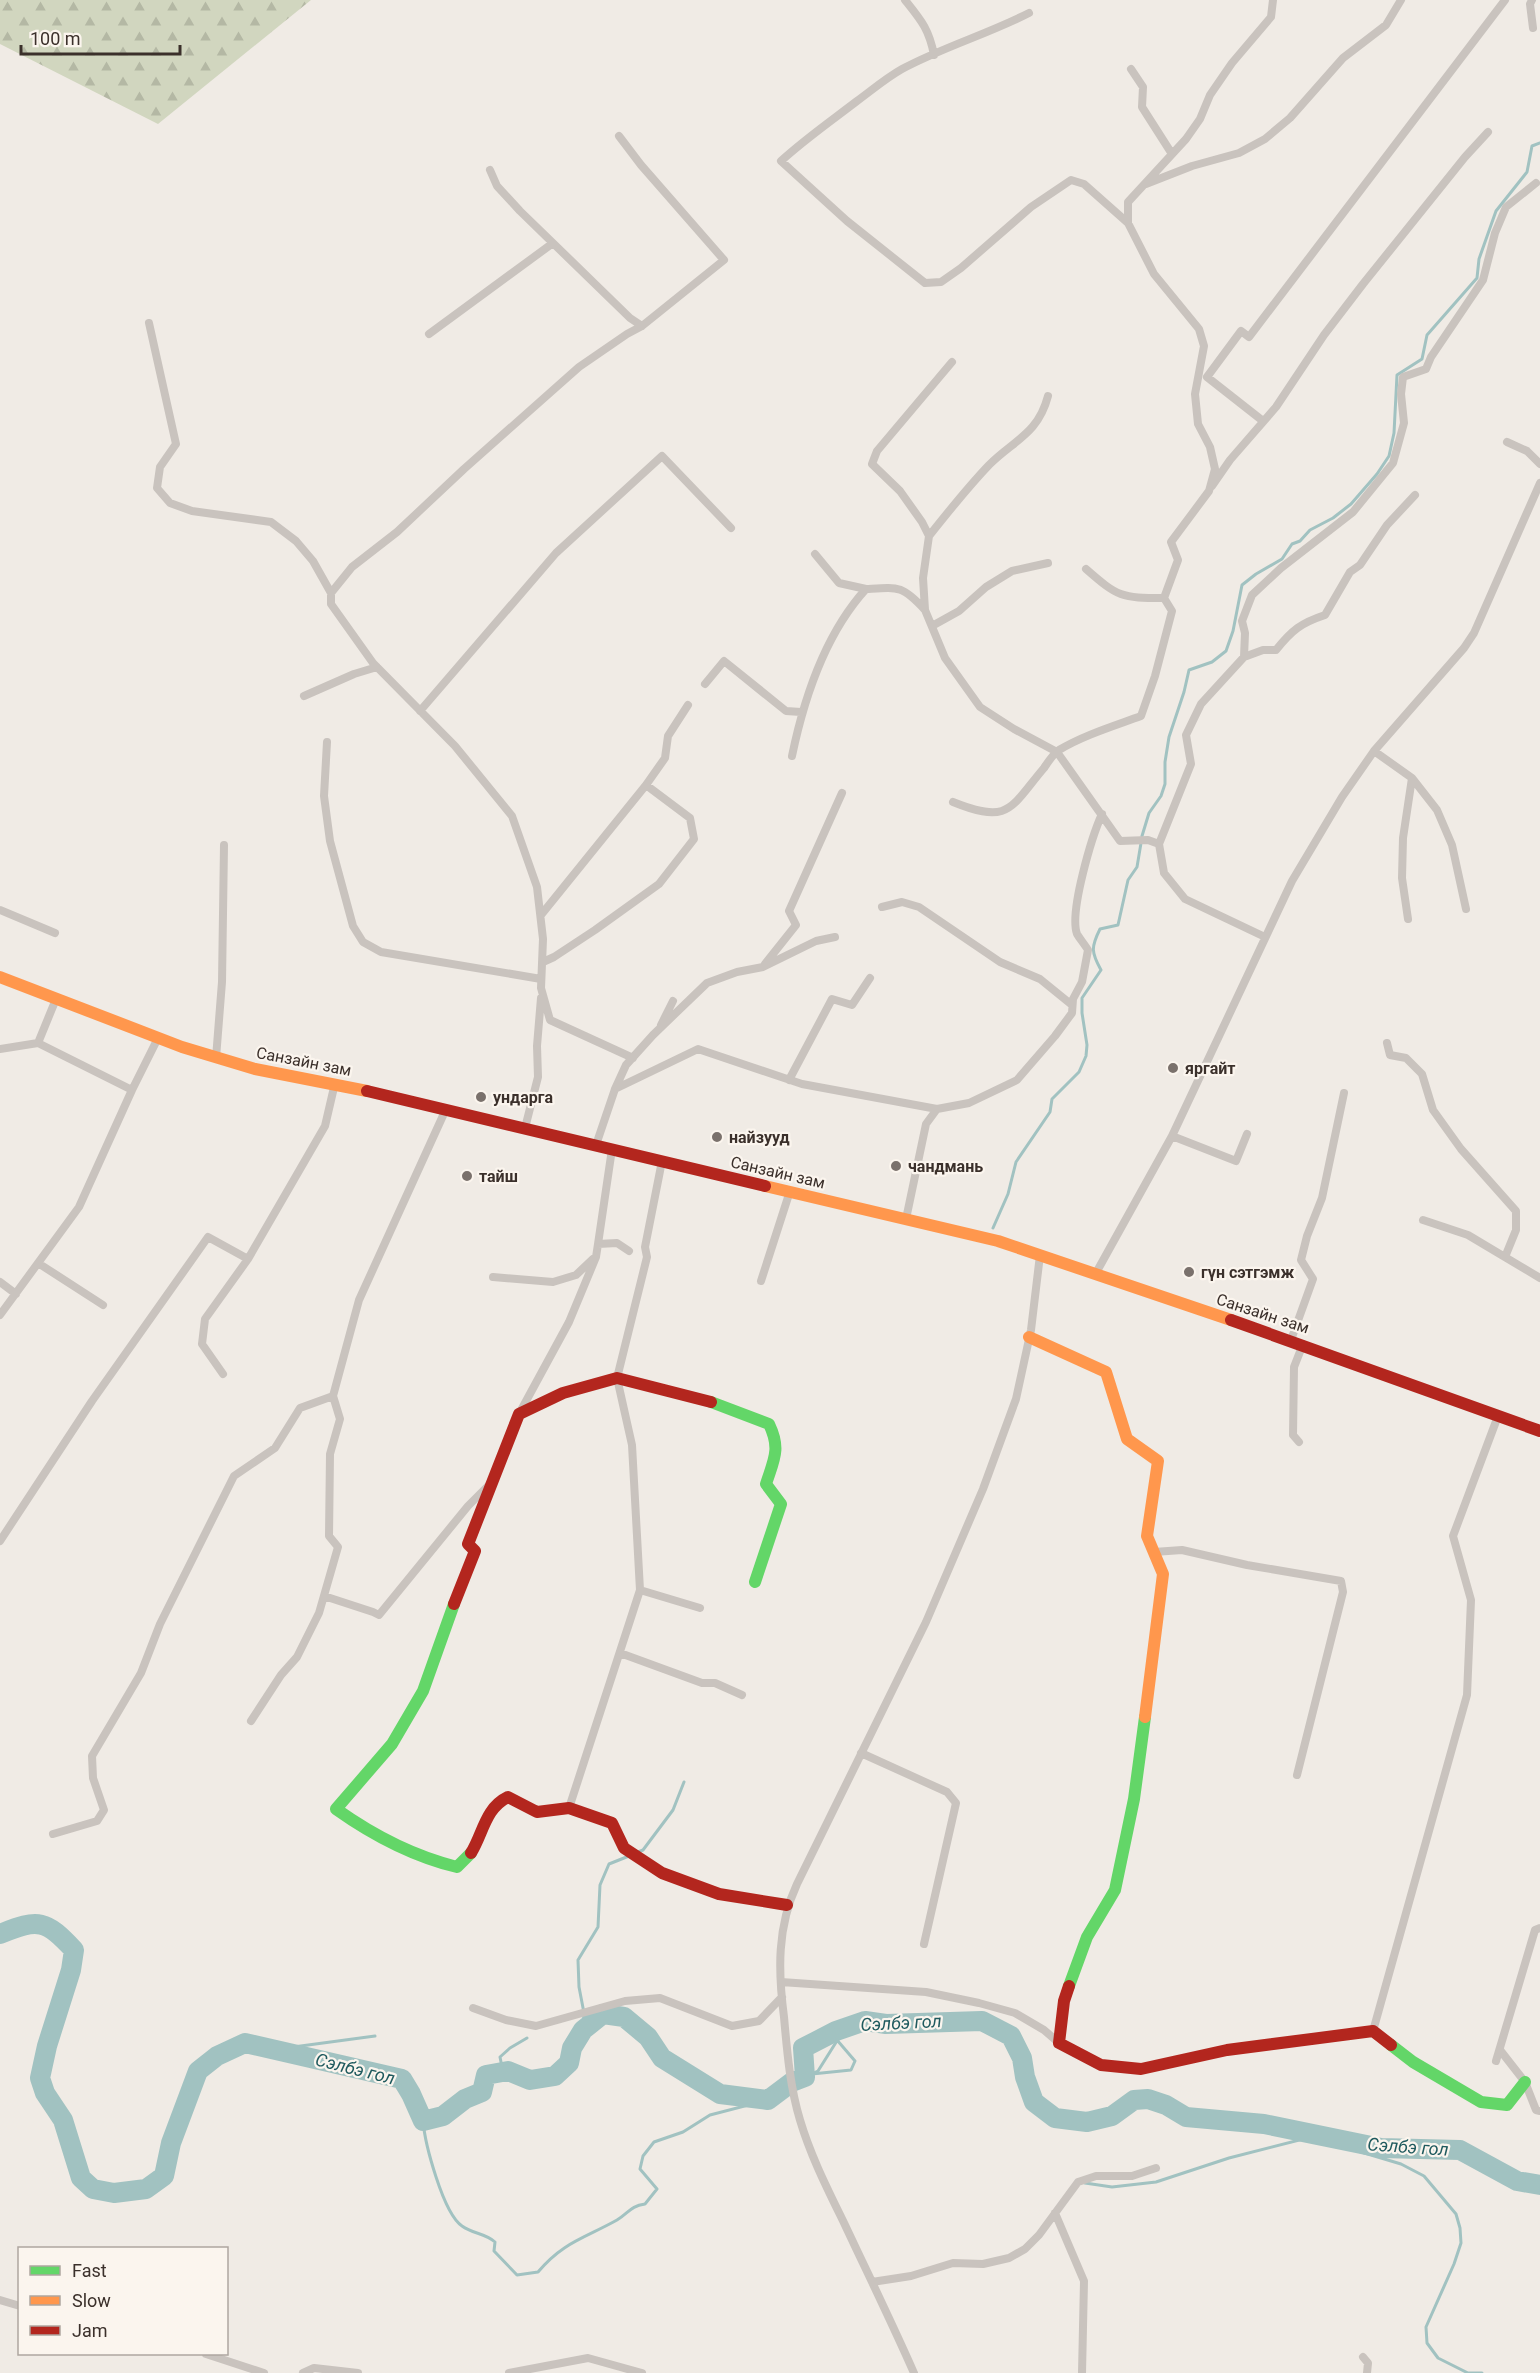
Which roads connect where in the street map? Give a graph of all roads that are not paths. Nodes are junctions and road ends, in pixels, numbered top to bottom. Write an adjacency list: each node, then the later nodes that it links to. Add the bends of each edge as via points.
1 (905, 0): 8 (street, via 930,36)
2 (1273, 0): 12 (street, via 1271,17 1232,63 1210,95 1200,119)
3 (1401, 0): 15 (street, via 1386,25 1343,58 1290,118 1265,139 1239,153)
4 (1505, 0): 23 (street, via 1249,337 1241,331 1208,376)
5 (1532, 0): 7 (street)
6 (1029, 13): 8 (street)
7 (1533, 28)
8 (934, 55): 16 (street, via 881,82 781,161 847,221 925,283 941,282 961,268 1031,207 1071,180 1084,184)
9 (1131, 69): 12 (street, via 1143,87 1142,107)
10 (1488, 132): 23 (street, via 1363,284)
11 (619, 135): 19 (street, via 724,260)
12 (1172, 154): 15 (street)
13 (490, 170): 17 (street, via 497,186)
14 (1536, 183): 39 (street, via 1506,207 1482,280 1426,369 1403,378 1404,423 1393,463 1353,512 1252,595 1242,621)
15 (1143, 185): 16 (street, via 1128,202)
16 (1128, 223): 27 (street, via 1154,274 1202,337 1204,346 1195,394 1198,424 1210,447 1215,469)
17 (553, 243): 19 (street); 20 (street)
18 (149, 323): 35 (street, via 176,444 160,467 157,488 170,503 192,511 271,522 314,561)
19 (642, 326): 35 (street, via 579,367 397,532 352,567)
20 (429, 334)
21 (952, 362): 30 (street, via 877,451 872,464 900,491)
22 (1048, 396): 30 (street, via 1044,413 1023,438 991,463)
23 (1263, 421): 27 (street)
24 (1507, 442): 25 (street, via 1527,451)
25 (1540, 464)
26 (1540, 483): 47 (street, via 1464,648)
27 (1209, 491): 36 (street, via 1171,543 1178,561)
28 (1415, 495): 39 (street, via 1387,525 1360,565 1350,572 1325,615 1305,621 1276,650)
29 (731, 528): 44 (street, via 662,456 556,553)
30 (928, 536): 37 (street, via 922,578)
31 (815, 554): 34 (street, via 839,583)
32 (1048, 562): 38 (street, via 1012,571)
33 (1086, 570): 36 (street, via 1113,593)
34 (866, 589): 37 (street, via 895,587); 45 (street, via 853,603 825,653)
35 (331, 593): 40 (street, via 331,604)
36 (1164, 598): 48 (street, via 1172,611 1141,716)
37 (926, 610): 38 (street)
38 (932, 626): 48 (street, via 945,658 980,707)
39 (1244, 657): 55 (street, via 1201,704 1185,735 1191,764)
40 (377, 667): 42 (street); 44 (street)
41 (705, 684): 45 (street, via 724,661 786,711)
42 (304, 696)
43 (688, 705): 51 (street, via 668,736 665,758)
44 (420, 711): 60 (street, via 455,746 512,816 537,887)
45 (801, 712): 49 (street)
46 (327, 742): 69 (street, via 324,796 330,841 353,926 363,942 381,952)
47 (1374, 751): 50 (street); 64 (street, via 1292,881)
48 (1057, 752): 53 (street, via 1011,808 995,813 977,812); 54 (street)
49 (792, 756)
50 (1412, 778): 58 (street, via 1437,810 1452,845); 61 (street, via 1403,837 1402,878)
51 (646, 785): 60 (street); 65 (street, via 690,818 694,839 659,884)
52 (842, 793): 66 (street, via 789,911 796,925)
53 (953, 802)
54 (1102, 814): 55 (street, via 1120,841 1148,840); 73 (street, via 1093,834 1078,903 1077,933 1088,950 1082,982)
55 (1159, 844): 64 (street, via 1164,873 1185,899)
56 (224, 845): 79 (street, via 222,982)
57 (882, 907): 73 (street, via 902,902 919,907 1000,962 1040,980)
58 (1466, 909)
59 (0, 910): 62 (street)
60 (541, 915): 65 (street)
61 (1408, 919)
62 (55, 933)
63 (835, 937): 66 (street, via 816,941)
64 (1266, 937): 90 (street)
65 (543, 962): 69 (street)
66 (763, 967): 74 (street, via 707,983)
67 (0, 977): 71 (street, Санзайн зам)
68 (870, 978): 81 (street, via 852,1005 832,999)
69 (542, 979): 70 (street)
70 (542, 990): 80 (street, via 549,1020); 88 (street, via 538,1077)
71 (56, 999): 75 (street, Санзайн зам); 76 (street)
72 (673, 1001): 74 (street)
73 (1072, 1005): 87 (street, via 1072,1013 1017,1080 969,1103)
74 (653, 1035): 80 (street)
75 (158, 1038): 79 (street, Санзайн зам); 84 (street)
76 (38, 1043): 78 (street); 84 (street)
77 (1387, 1044): 101 (street, via 1390,1055 1406,1058 1422,1074 1433,1110 1516,1212 1516,1230)
78 (0, 1049)
79 (216, 1058): 82 (street, Санзайн зам)
80 (633, 1058): 83 (street)
81 (789, 1080): 83 (street, via 698,1049); 87 (street)
82 (335, 1083): 86 (street, Санзайн зам); 102 (street, via 325,1126)
83 (615, 1089): 91 (street)
84 (132, 1090): 103 (street, via 79,1207)
85 (1344, 1093): 113 (street, via 1322,1198 1301,1260 1313,1279)
86 (446, 1109): 88 (street, Санзайн зам); 116 (street, via 359,1300)
87 (937, 1109): 95 (street, via 926,1124)
88 (525, 1128): 91 (street, Санзайн зам)
89 (1247, 1134): 90 (street, via 1236,1161)
90 (1172, 1136): 104 (street)
91 (596, 1145): 92 (street, Санзайн зам)
92 (612, 1149): 93 (street, Санзайн зам); 97 (street)
93 (662, 1161): 94 (street, Санзайн зам); 115 (street, via 645,1247 647,1257)
94 (790, 1191): 95 (street, Санзайн зам); 107 (street)
95 (906, 1219): 99 (street, Санзайн зам)
96 (1423, 1220): 101 (street, via 1468,1235)
97 (598, 1244): 98 (street, via 617,1243); 100 (street)
98 (629, 1251)
99 (1040, 1255): 104 (street, Санзайн зам); 112 (street)
100 (596, 1257): 105 (street, via 576,1275 552,1282); 117 (street, via 569,1322)
101 (1505, 1257): 106 (street)
102 (248, 1258): 114 (street, via 206,1319 202,1344); 122 (street, via 207,1237)
103 (38, 1263): 109 (street); 110 (street)
104 (1096, 1273): 113 (street, Санзайн зам)
105 (493, 1277)
106 (1540, 1278)
107 (761, 1281)
108 (0, 1282): 109 (street)
109 (16, 1294): 111 (street)
110 (103, 1305)
111 (0, 1315)
112 (1029, 1337): 123 (street, via 1107,1372 1126,1439 1158,1461 1147,1536); 131 (street, via 1016,1399 983,1490 949,1572)
113 (1297, 1342): 118 (street, Санзайн зам); 120 (street, via 1293,1435)
114 (223, 1374)
115 (617, 1378): 117 (street, via 562,1393); 124 (street, via 712,1402 769,1424 777,1440 766,1484 781,1504); 125 (street, via 632,1445)
116 (333, 1396): 126 (street, via 340,1419 330,1454 329,1536 338,1547); 134 (street, via 300,1408 274,1448 234,1476 160,1624 141,1673 92,1756 93,1778 104,1810 97,1821)
117 (519, 1414): 121 (street)
118 (1498, 1416): 119 (street, Санзайн зам); 141 (street, via 1454,1536 1471,1600 1467,1695)
119 (1540, 1431)
120 (1299, 1442)
121 (492, 1483): 126 (street, via 468,1506 379,1615); 133 (street, via 468,1544 475,1551 423,1691 392,1744 336,1809 397,1848 457,1868 470,1853 499,1800 508,1797 537,1812)
122 (0, 1541)
123 (1154, 1552): 132 (street, via 1182,1550 1341,1581 1343,1592); 142 (street, via 1163,1574 1134,1799 1115,1890 1088,1936 1064,2001)
124 (755, 1582)
125 (640, 1590): 127 (street); 128 (street)
126 (324, 1596): 130 (street, via 320,1613 297,1657)
127 (700, 1608)
128 (620, 1653): 129 (street); 133 (street)
129 (742, 1695)
130 (251, 1721)
131 (861, 1753): 135 (street); 137 (street, via 947,1792 956,1803)
132 (1297, 1775)
133 (569, 1808): 135 (street, via 612,1823 624,1848 662,1874 719,1894)
134 (53, 1834)
135 (787, 1905): 138 (street, via 780,1952)
136 (1540, 1928): 143 (street, via 1535,1930)
137 (924, 1944)
138 (781, 1982): 139 (street); 142 (street, via 926,1992 979,2003 1015,2013)
139 (782, 1997): 140 (street, via 759,2021 732,2026 660,1998 625,2001 536,2026); 149 (street, via 800,2118 813,2158)
140 (473, 2008)
141 (1373, 2031): 142 (street, via 1227,2050 1141,2069 1101,2065); 145 (street, via 1413,2062 1481,2102 1507,2105)
142 (1059, 2043)
143 (1500, 2050): 144 (street); 145 (street)
144 (1497, 2061)
145 (1525, 2082): 146 (street, via 1536,2110)
146 (1540, 2111)
147 (1156, 2168): 148 (street, via 1132,2176 1096,2176 1078,2182)
148 (1055, 2213): 149 (street, via 1025,2249 1009,2258 983,2264 953,2263 911,2276); 160 (street, via 1084,2281)
149 (872, 2282): 159 (street)
150 (0, 2300): 151 (street)
151 (18, 2305)
152 (209, 2355): 154 (street)
153 (1363, 2357): 161 (street, via 1368,2363)
154 (264, 2373)
155 (303, 2373): 156 (street, via 314,2368)
156 (358, 2373)
157 (509, 2373): 158 (street, via 588,2358)
158 (642, 2373)
159 (914, 2373)
160 (1082, 2373)
161 (1367, 2373)

